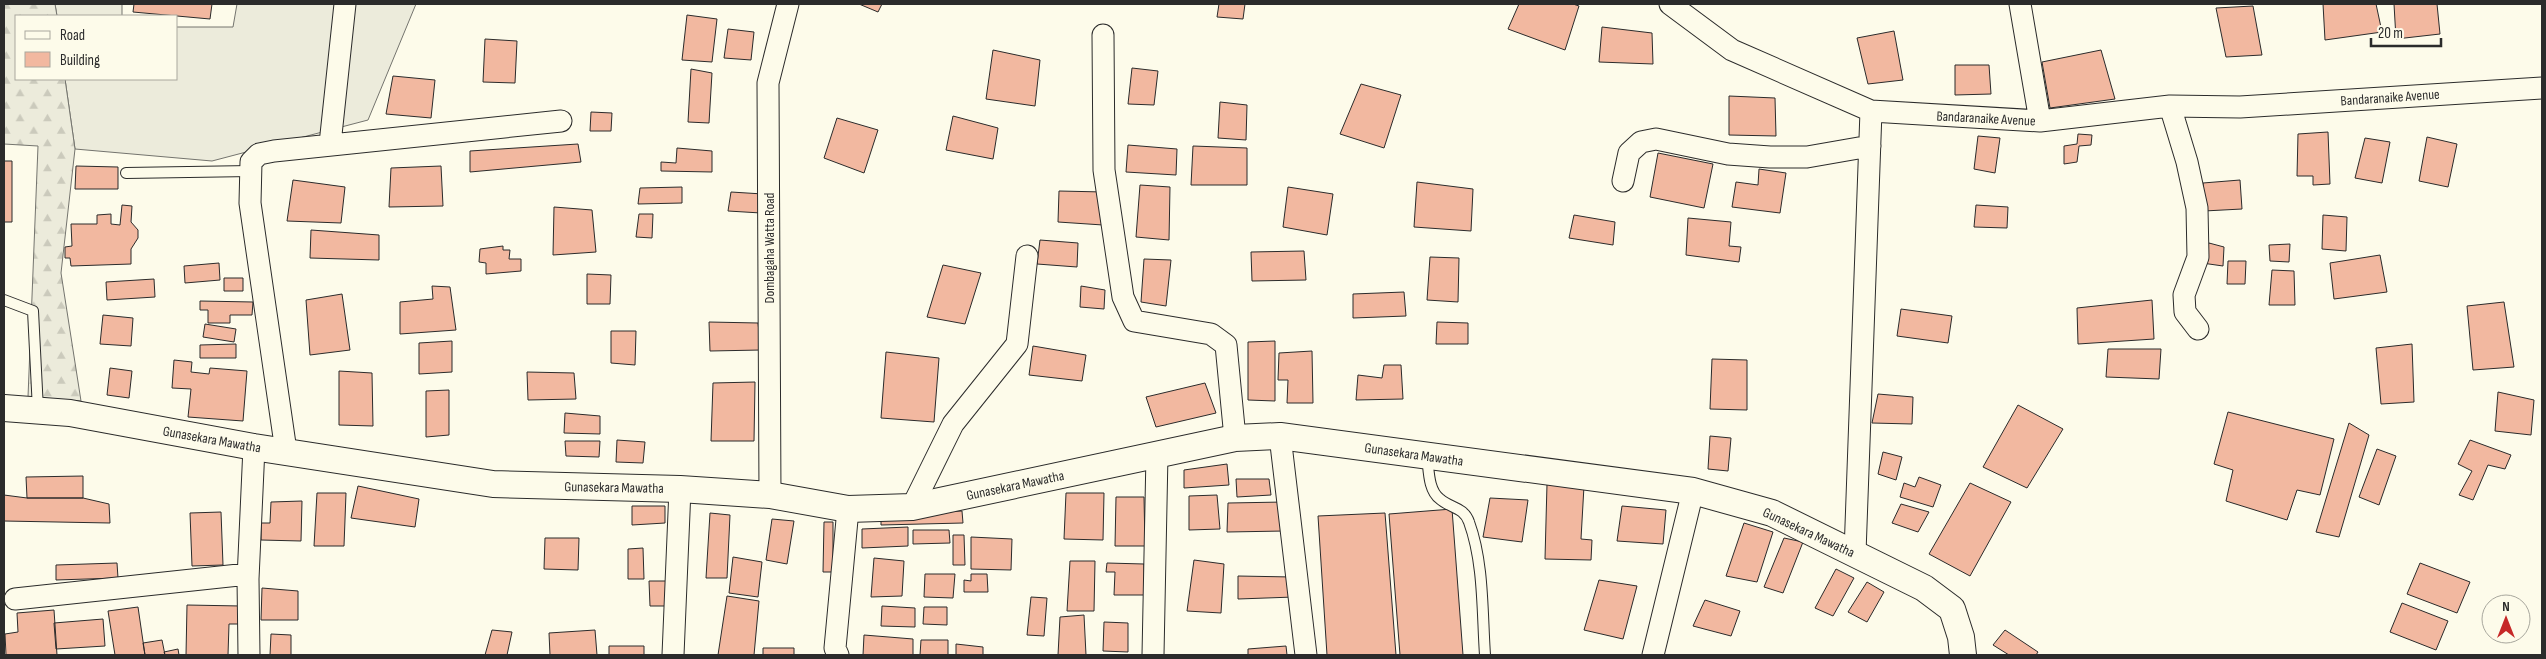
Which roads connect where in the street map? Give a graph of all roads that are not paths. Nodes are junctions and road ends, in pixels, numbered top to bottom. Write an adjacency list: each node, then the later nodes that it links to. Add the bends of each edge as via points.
1 (345, 4): 11 (street)
2 (788, 4): 29 (street, Dombagaha Watta Road, via 768,83)
3 (1670, 4): 8 (street, via 1732,50)
4 (2020, 4): 10 (street)
5 (1103, 35): 22 (street, via 1104,170 1123,297 1134,321 1211,334 1226,345)
6 (2542, 88): 7 (street, Bandaranaike Avenue, via 2240,107)
7 (2170, 106): 10 (street, Bandaranaike Avenue); 18 (street, via 2197,208 2198,256 2184,295 2185,312)
8 (1871, 111): 10 (street, Bandaranaike Avenue); 12 (street)
9 (561, 121): 11 (street)
10 (2040, 121)
11 (330, 144): 13 (street, via 259,154 252,162)
12 (1870, 146): 15 (street, via 1806,157 1770,157 1728,154 1656,140 1641,142 1629,154); 32 (street)
13 (252, 171): 14 (lane); 24 (street, via 250,203)
14 (126, 173)
15 (1624, 181)
16 (1027, 256): 30 (street, via 1017,344 953,424)
17 (4, 300): 20 (lane, via 33,311)
18 (2198, 329)
19 (6, 411): 20 (street, Gunasekara Mawatha)
20 (38, 411): 23 (street, Gunasekara Mawatha, via 70,413)
21 (1280, 436): 22 (street, Gunasekara Mawatha); 26 (street, Gunasekara Mawatha); 39 (street)
22 (1235, 438): 25 (street, Gunasekara Mawatha)
23 (254, 447): 24 (street, Gunasekara Mawatha); 33 (street)
24 (286, 451): 27 (street, Gunasekara Mawatha, via 493,484)
25 (1157, 454): 30 (street, Gunasekara Mawatha); 38 (street)
26 (1427, 455): 28 (street, Gunasekara Mawatha); 40 (lane, via 1431,486 1440,499 1459,508 1469,520 1478,560)
27 (680, 489): 29 (street, Gunasekara Mawatha); 36 (street)
28 (1693, 491): 32 (street, Gunasekara Mawatha, via 1772,512); 41 (street)
29 (770, 495): 31 (street, Gunasekara Mawatha)
30 (912, 507): 31 (street, Gunasekara Mawatha)
31 (848, 509): 37 (street, via 835,648)
32 (1855, 553): 42 (street, Gunasekara Mawatha, via 1924,588 1952,609)
33 (248, 574): 34 (street); 35 (street)
34 (15, 598)
35 (249, 655)
36 (673, 655)
37 (838, 655)
38 (1153, 655)
39 (1306, 655)
40 (1485, 655)
41 (1653, 655)
42 (1963, 655)

